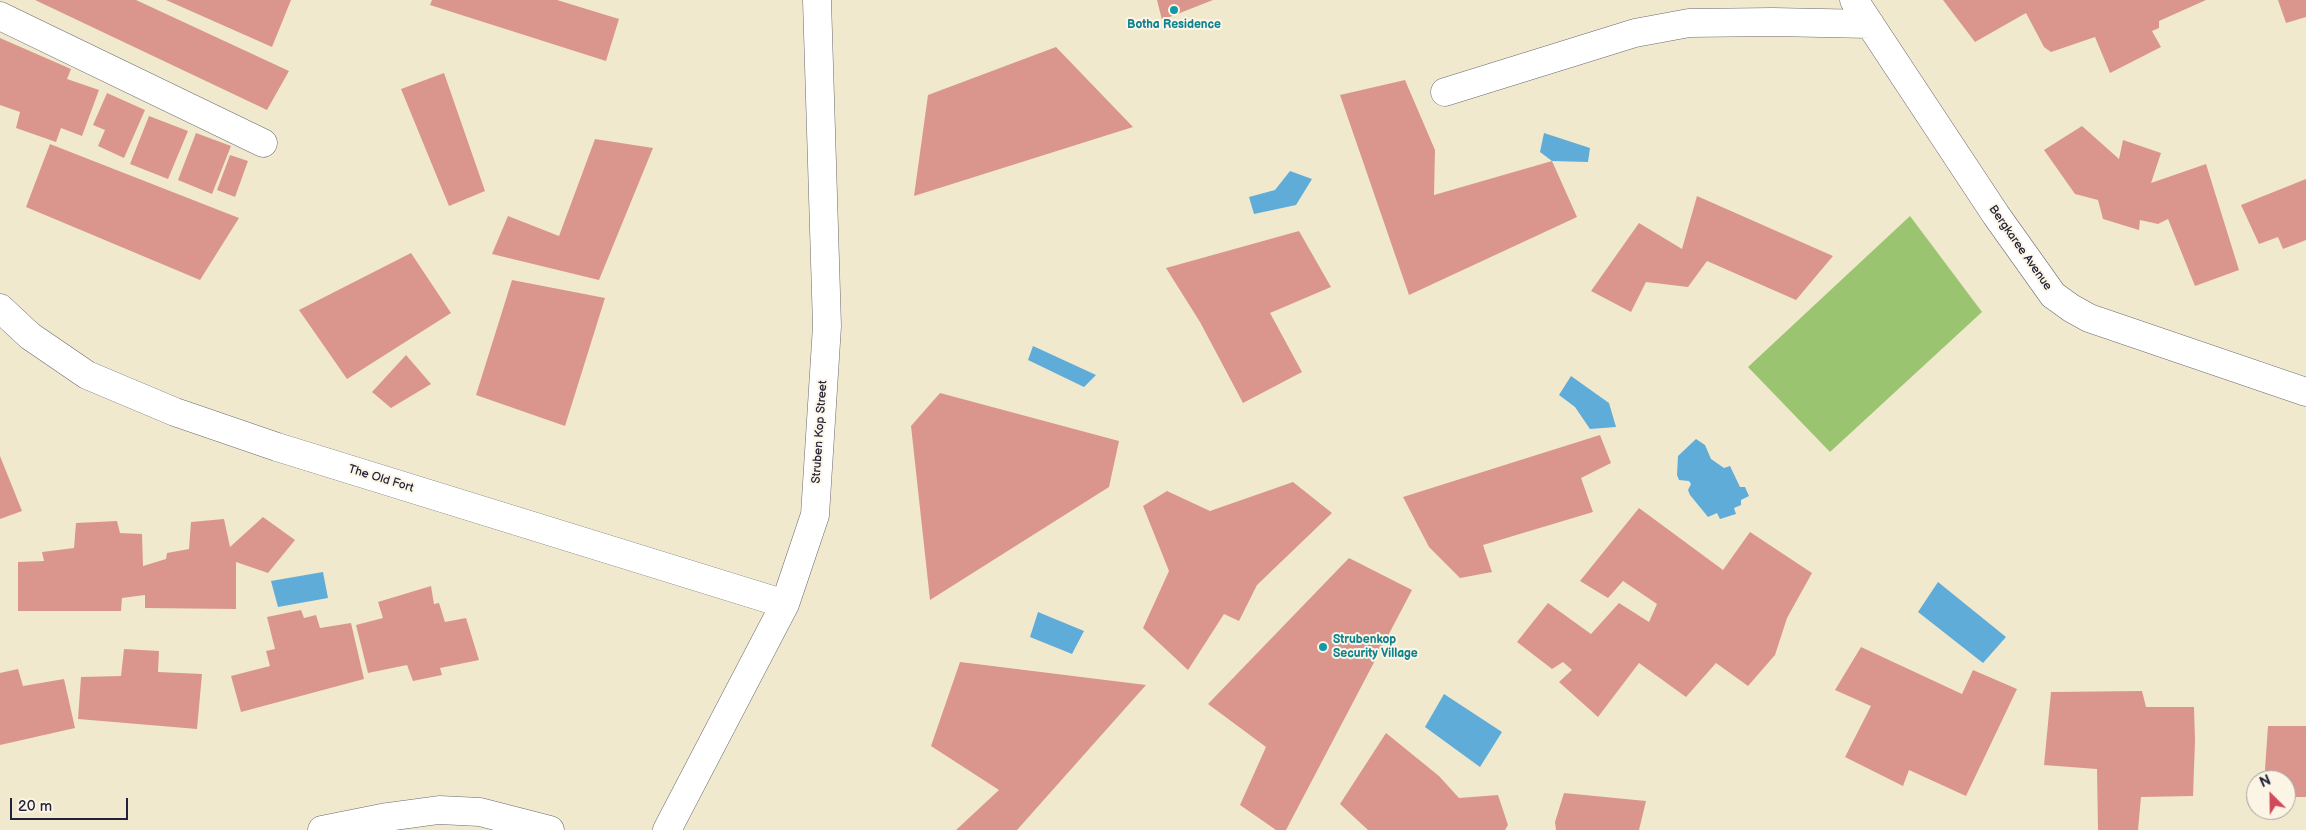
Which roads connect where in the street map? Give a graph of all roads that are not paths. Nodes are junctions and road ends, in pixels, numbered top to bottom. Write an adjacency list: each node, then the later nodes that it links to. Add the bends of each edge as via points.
1 (817, 0): 9 (street, Struben Kop Street, via 827,326 815,515)
2 (1854, 0): 4 (street, Bergkaree Avenue)
3 (0, 16): 6 (street)
4 (1870, 24): 5 (street, via 1689,23 1634,33); 8 (street, Bergkaree Avenue, via 2053,295 2089,318)
5 (1445, 92)
6 (263, 143)
7 (0, 308): 9 (street, The Old Fort, via 30,336 87,376 175,412 286,450)
8 (2306, 392)
9 (785, 604): 12 (street, Struben Kop Street)
10 (322, 830): 11 (street, via 439,810 480,812)
11 (550, 830)
12 (667, 830)

